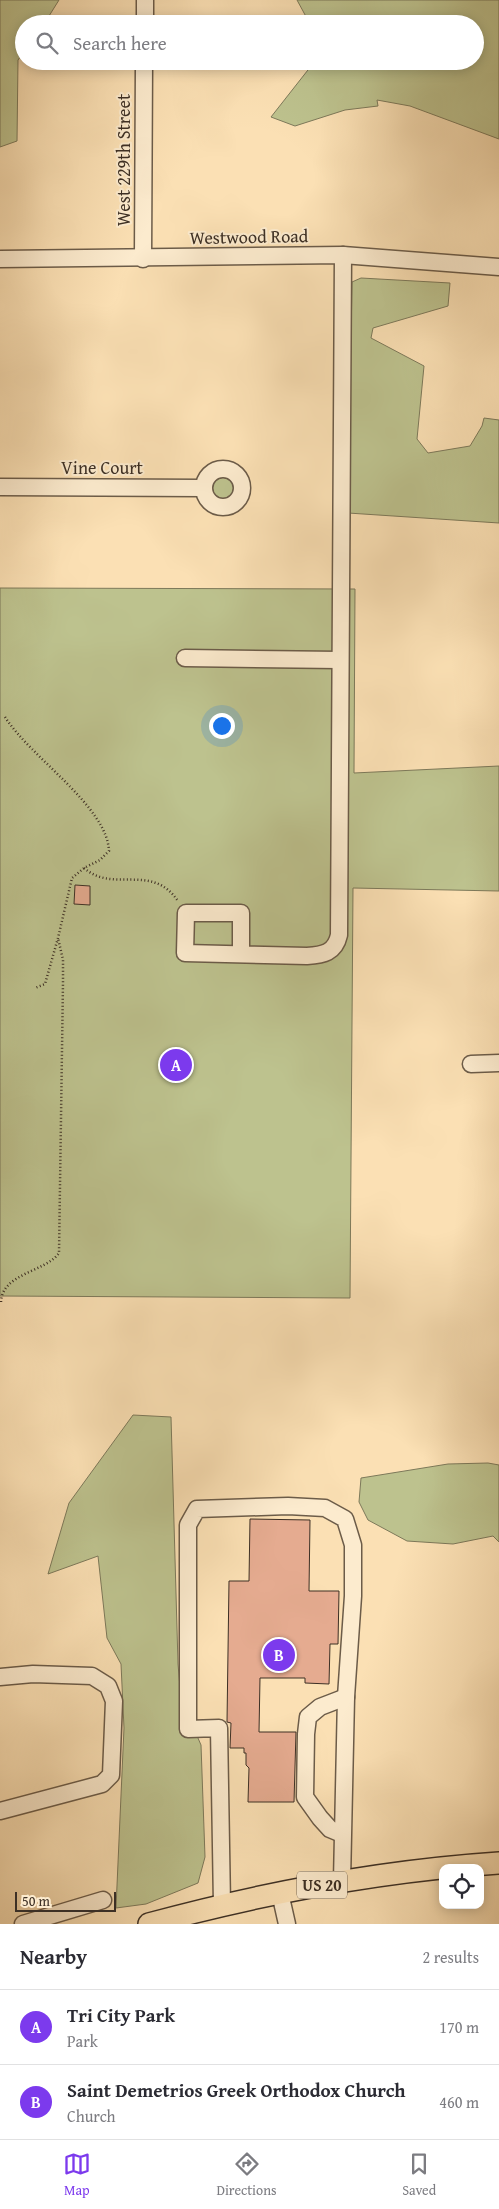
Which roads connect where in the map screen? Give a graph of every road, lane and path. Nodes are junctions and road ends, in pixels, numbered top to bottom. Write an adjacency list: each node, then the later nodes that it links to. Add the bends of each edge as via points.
1 (145, 0): 2 (street)
2 (145, 15)
3 (144, 70): 5 (street, West 229th Street)
4 (343, 255): 5 (street, Westwood Road); 7 (street, Westwood Road); 11 (street)
5 (143, 259): 6 (street, Westwood Road)
6 (0, 260)
7 (499, 267)
8 (0, 487): 9 (street, Vine Court)
9 (203, 488)
10 (185, 658): 11 (street)
11 (340, 660): 16 (street, via 337,945 316,955)
12 (5, 718): 13 (path, via 25,744 88,804 109,839 109,851)
13 (84, 868): 14 (path, via 100,878 154,882 174,895); 15 (path, via 72,878)
14 (186, 913): 16 (street, via 185,953); 16 (street, via 241,914)
15 (58, 938): 17 (path, via 45,984); 20 (path, via 63,982 59,1253 10,1284 1,1294)
16 (240, 954)
17 (34, 988)
18 (499, 1063): 19 (street)
19 (471, 1064)
20 (1, 1302)
21 (0, 1677): 23 (street, via 34,1674 92,1676 108,1686 114,1701 111,1775 102,1784)
22 (346, 1697): 24 (street); 24 (street, via 320,1707 308,1717 306,1734 305,1797 325,1824); 29 (street, via 353,1545 345,1519 325,1508 197,1508 188,1525 188,1729 219,1728)
23 (0, 1812)
24 (342, 1834): 26 (street)
25 (499, 1863): 26 (main road, US 20, via 439,1867)
26 (342, 1881): 27 (main road, US 20)
27 (280, 1894): 29 (main road, US 20); 32 (street)
28 (104, 1900): 30 (street)
29 (222, 1905): 31 (main road, US 20)
30 (22, 1924)
31 (148, 1924)
32 (288, 1924)

